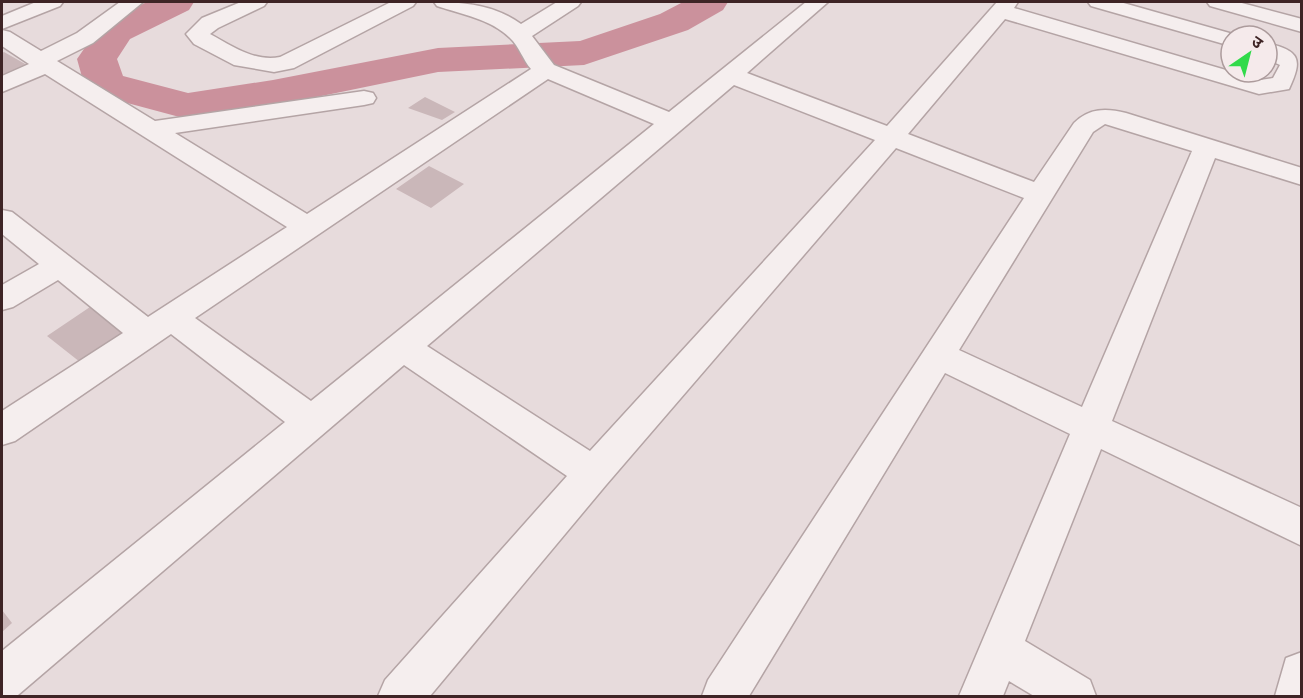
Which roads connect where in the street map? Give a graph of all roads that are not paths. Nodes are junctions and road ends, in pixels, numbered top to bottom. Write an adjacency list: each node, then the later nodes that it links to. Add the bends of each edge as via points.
1 (53, 2): 12 (street)
2 (133, 2): 17 (street, via 86,38)
3 (257, 2): 4 (street, via 200,28 197,34 246,63 272,67)
4 (406, 2)
5 (444, 2): 15 (street, via 494,18)
6 (571, 2): 15 (street)
7 (818, 2): 19 (street)
8 (1098, 2): 13 (street)
9 (1217, 2): 11 (street)
10 (1004, 6): 18 (street); 25 (street)
11 (1300, 21)
12 (2, 23)
13 (1219, 36)
14 (2, 37): 17 (street)
15 (532, 54): 23 (street); 30 (street)
16 (1279, 56): 20 (street, via 1292,65 1281,84)
17 (45, 62): 21 (street); 24 (street)
18 (1219, 74)
19 (730, 75): 23 (street); 25 (street)
20 (1250, 84)
21 (2, 85)
22 (364, 98): 24 (street)
23 (673, 123): 34 (street)
24 (151, 129): 30 (street)
25 (891, 138): 28 (street); 39 (street)
26 (1207, 146): 27 (street); 28 (street, via 1103,116 1083,128); 37 (street)
27 (1302, 177)
28 (1040, 194): 35 (street)
29 (2, 219): 31 (street)
30 (307, 227): 33 (street)
31 (60, 265): 32 (street); 33 (street)
32 (2, 299)
33 (158, 325): 36 (street); 38 (street)
34 (402, 347): 36 (street); 39 (street)
35 (937, 354): 37 (street); 45 (street)
36 (312, 422): 43 (street)
37 (1092, 427): 40 (street); 41 (street)
38 (2, 430)
39 (592, 472): 44 (street)
40 (1302, 528)
41 (1000, 650): 46 (street); 47 (street)
42 (1302, 674): 48 (street)
43 (2, 680)
44 (401, 696)
45 (724, 696)
46 (981, 696)
47 (1074, 696)
48 (1297, 696)

